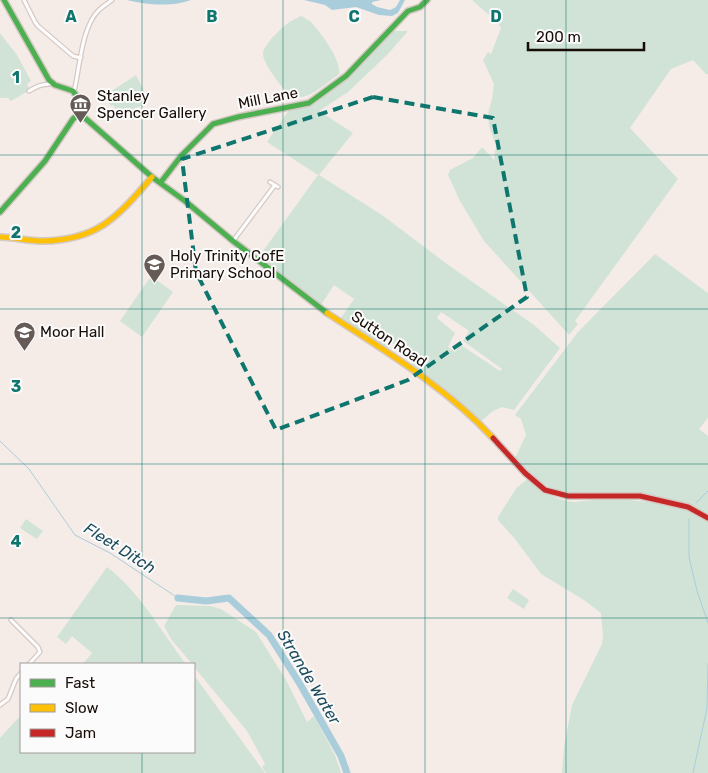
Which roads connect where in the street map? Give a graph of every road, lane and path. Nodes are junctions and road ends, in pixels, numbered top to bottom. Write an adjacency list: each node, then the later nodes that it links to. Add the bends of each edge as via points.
1 (24, 0): 5 (street, via 38,26 73,56)
2 (112, 0): 5 (street, via 98,10 92,20)
3 (426, 0): 11 (main road, Mill Lane, via 420,7 408,11 346,76 309,103 213,124)
4 (4, 1): 6 (main road)
5 (81, 58): 8 (street)
6 (52, 83): 7 (street); 8 (main road)
7 (29, 91)
8 (73, 92): 9 (main road)
9 (81, 112): 10 (main road, Sutton Road); 13 (main road, via 45,161)
10 (152, 177): 11 (main road, Sutton Road); 14 (main road, via 102,226 87,234 42,241)
11 (161, 182): 15 (main road, Sutton Road)
12 (270, 182): 15 (street, via 276,186)
13 (0, 212)
14 (0, 237)
15 (233, 241): 16 (main road, Sutton Road, via 324,311 426,379 477,421 545,490 568,496 640,496 688,507)
16 (708, 518)
17 (11, 620): 18 (street, via 38,647 40,652)
18 (30, 663)
19 (20, 674): 20 (street, via 8,699)
20 (0, 705)

